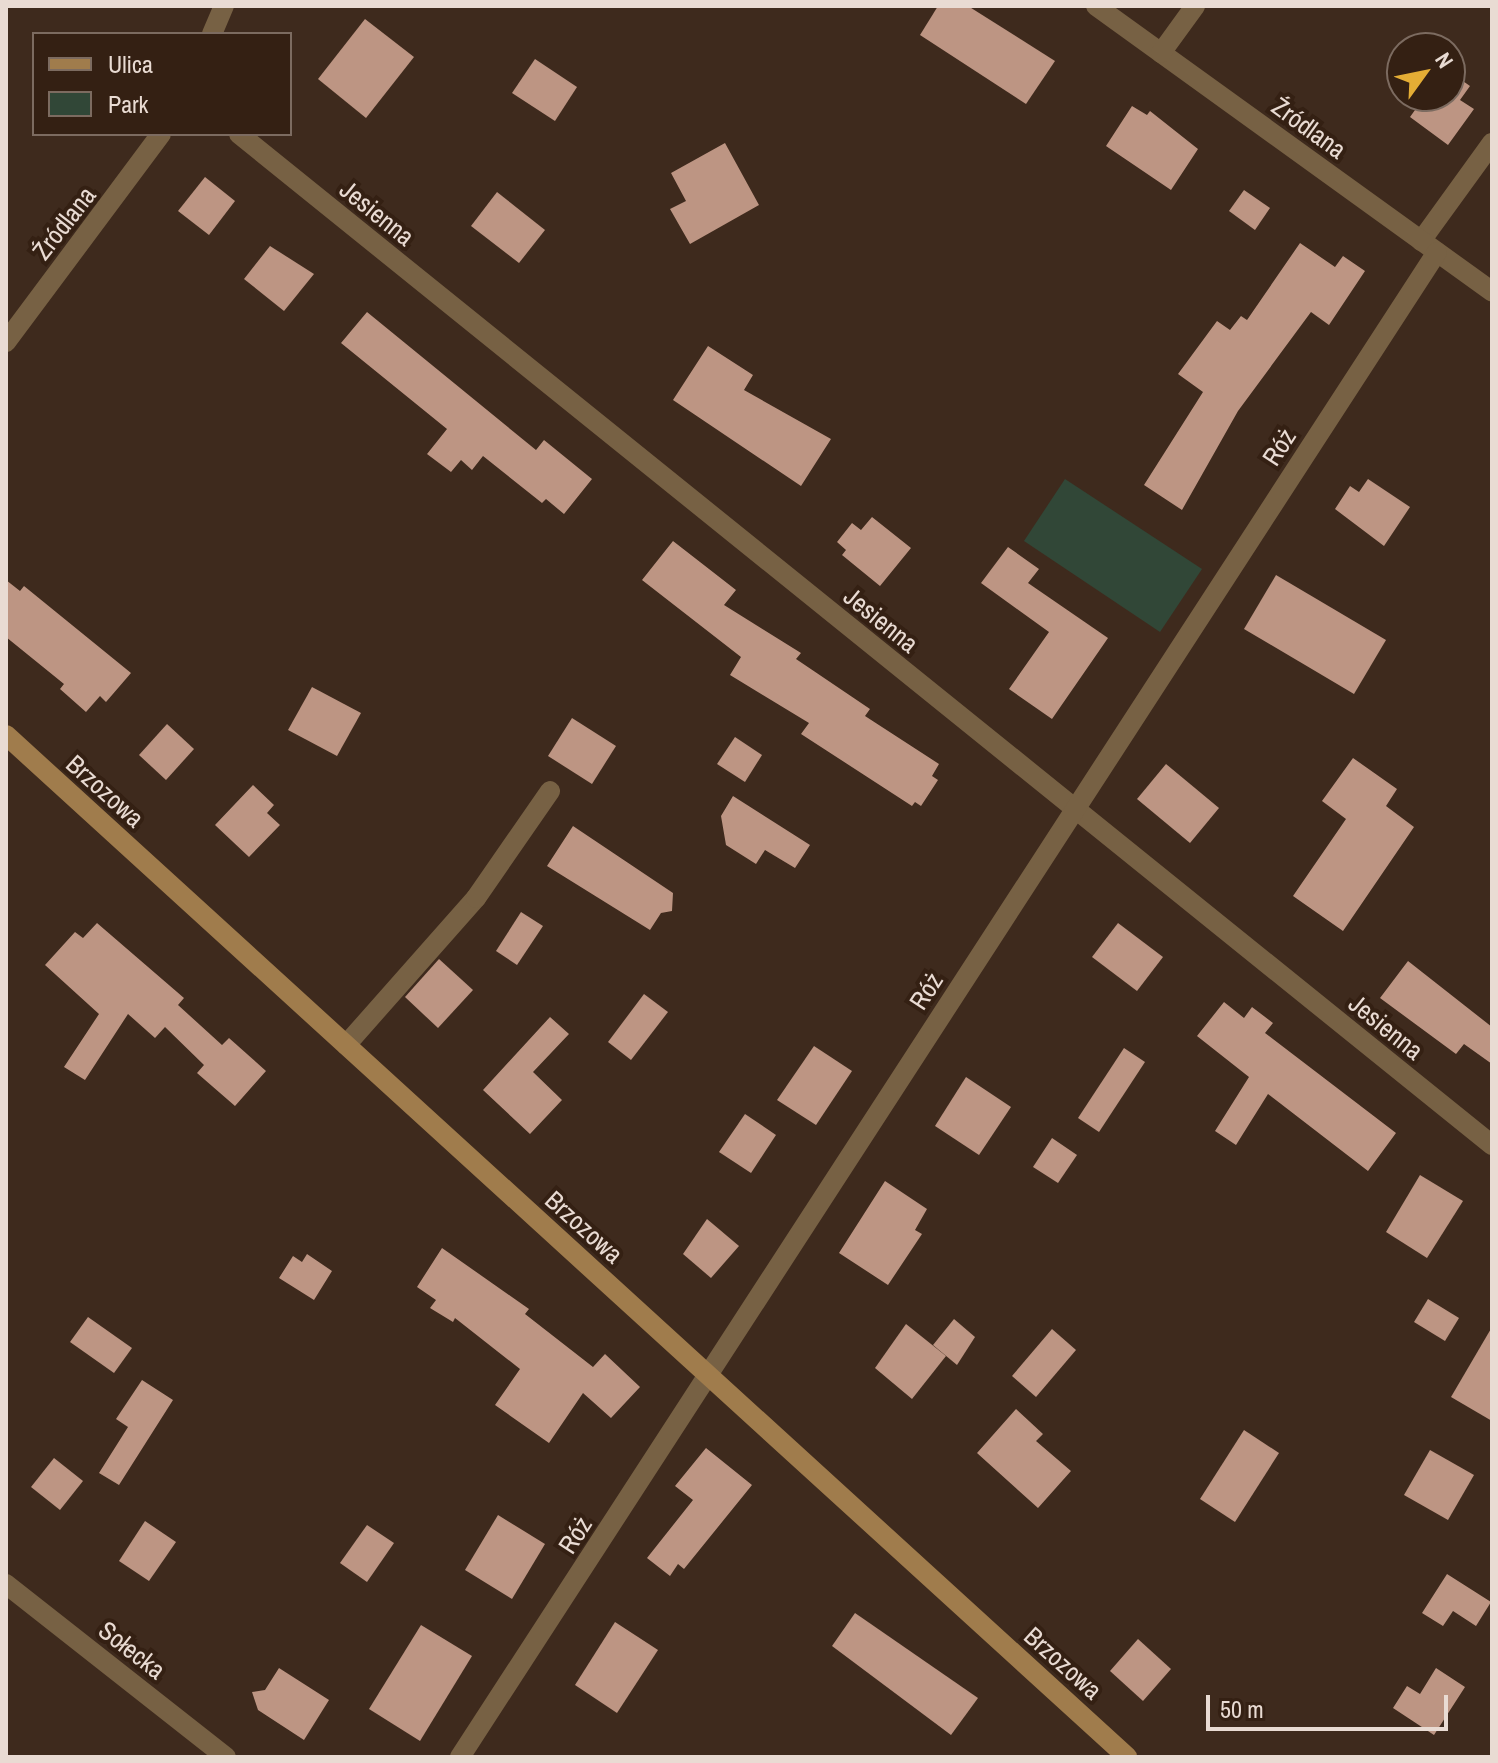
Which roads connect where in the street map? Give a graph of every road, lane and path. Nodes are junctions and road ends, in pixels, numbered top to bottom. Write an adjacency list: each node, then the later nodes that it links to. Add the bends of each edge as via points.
1 (224, 6): 4 (street)
2 (1096, 6): 5 (street, Źródlana)
3 (1195, 6): 5 (street)
4 (213, 32)
5 (1161, 53): 9 (street, Źródlana)
6 (160, 136): 11 (street, Źródlana)
7 (241, 136): 14 (street, Jesienna)
8 (1492, 143): 9 (street, Róż)
9 (1429, 247): 10 (street, Źródlana); 14 (street, Róż)
10 (1492, 292)
11 (6, 342)
12 (6, 735): 15 (street, Brzozowa)
13 (550, 791): 15 (street, via 476,898)
14 (1074, 809): 16 (street, Jesienna); 17 (street, Róż)
15 (346, 1045): 17 (street, Brzozowa)
16 (1492, 1145)
17 (710, 1377): 20 (street, Róż); 21 (street, Brzozowa)
18 (6, 1584): 19 (street, Sołecka)
19 (226, 1757)
20 (460, 1757)
21 (1127, 1757)

